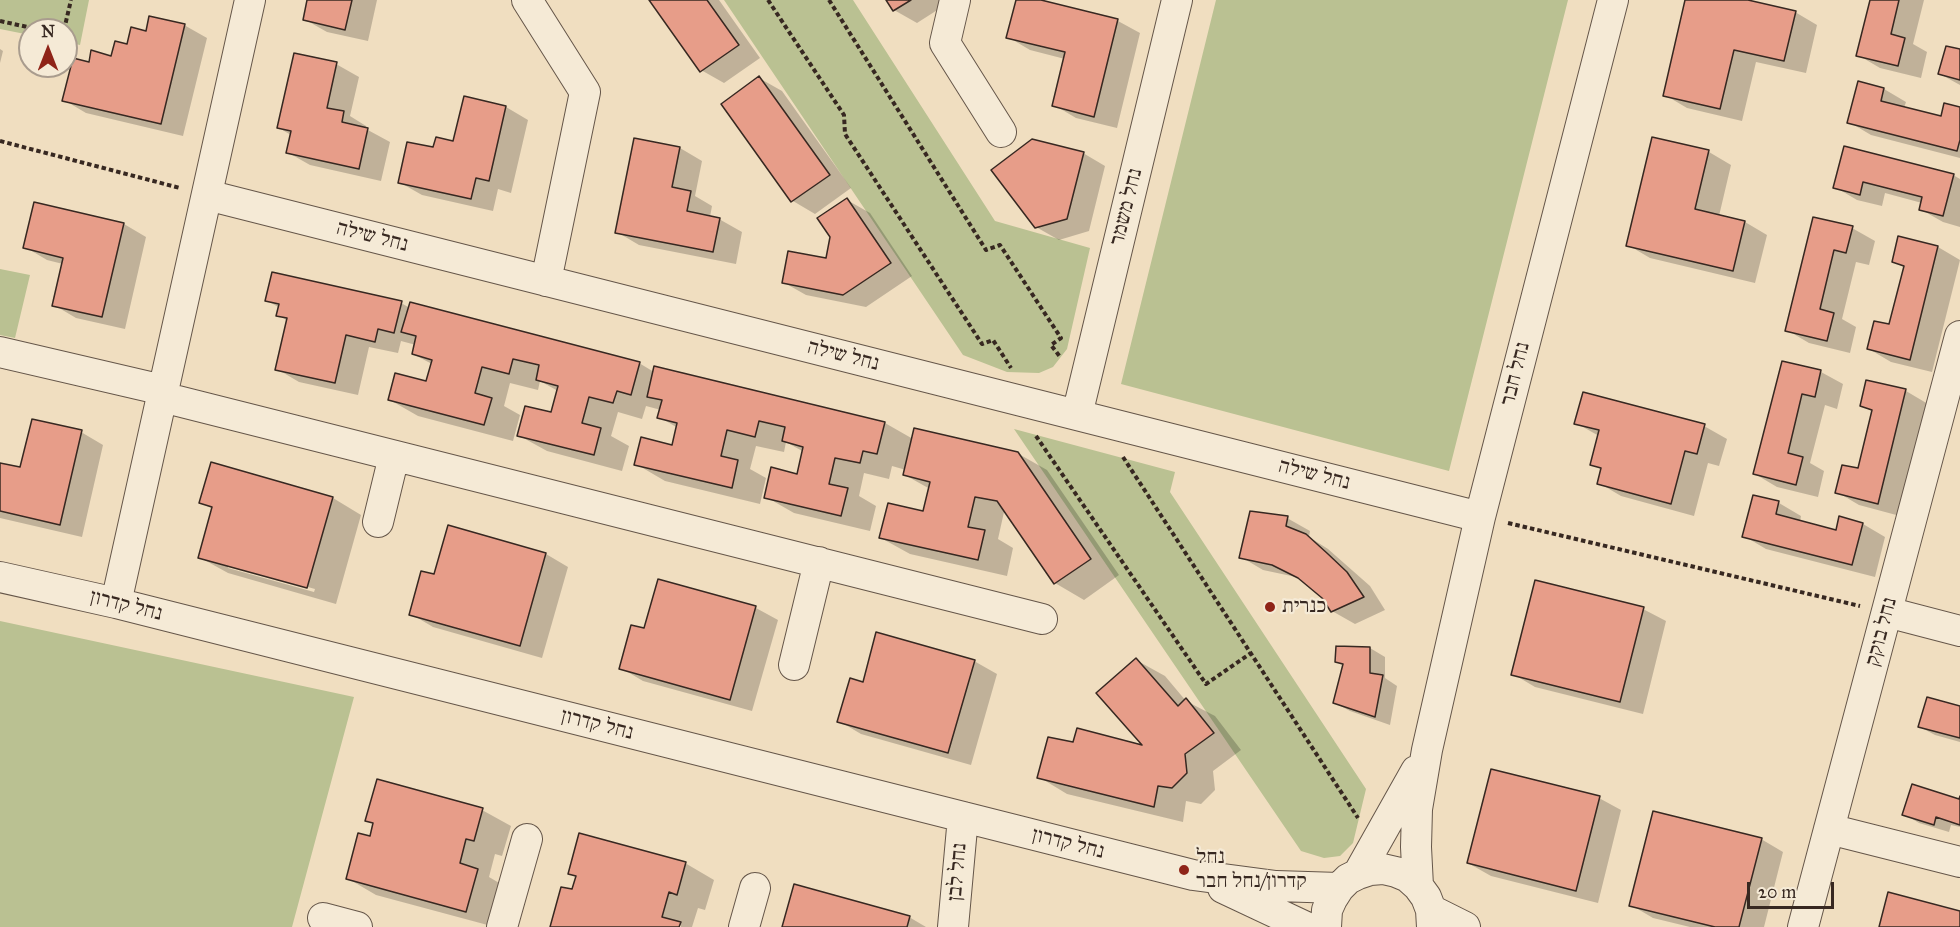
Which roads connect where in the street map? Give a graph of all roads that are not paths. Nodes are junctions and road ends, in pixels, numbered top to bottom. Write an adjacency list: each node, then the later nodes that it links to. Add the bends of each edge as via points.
1 (250, 0): 7 (street)
2 (527, 0): 8 (street, via 585,92)
3 (955, 0): 6 (street, via 945,43)
4 (1177, 0): 12 (street, נחל משמר)
5 (1612, 0): 14 (street, נחל חבר)
6 (1001, 132)
7 (207, 195): 8 (street, נחל שילה); 11 (street)
8 (546, 281): 12 (street, נחל שילה)
9 (1959, 343): 19 (street, נחל בוקק)
10 (0, 352): 11 (street)
11 (163, 394): 13 (street); 18 (street)
12 (1087, 408): 14 (street, נחל שילה)
13 (394, 456): 15 (street); 16 (street)
14 (1480, 517): 23 (street, נחל חבר)
15 (378, 522)
16 (819, 562): 20 (street); 22 (street)
17 (0, 577): 18 (street, נחל קדרון)
18 (116, 603): 24 (street, נחל קדרון)
19 (1887, 612): 21 (street); 25 (street, נחל בוקק)
20 (1042, 619)
21 (1960, 631)
22 (794, 665)
23 (1427, 750): 29 (street, נחל חבר, via 1374,844); 31 (street, נחל חבר, via 1416,847)
24 (963, 817): 28 (street, נחל קדרון); 36 (street, נחל לבן)
25 (1829, 829): 27 (street); 40 (street, נחל בוקק)
26 (527, 839): 34 (street)
27 (1960, 862)
28 (1193, 875): 29 (street, נחל קדרון, via 1276,886); 37 (street, נחל קדרון)
29 (1348, 881): 31 (street, נחל קדרון, via 1370,870 1396,872 1408,878); 38 (street, נחל חבר, via 1327,910)
30 (755, 888): 35 (street)
31 (1427, 908): 39 (street)
32 (323, 918): 33 (street)
33 (357, 927)
34 (502, 927)
35 (744, 927)
36 (953, 927)
37 (1306, 927)
38 (1326, 927)
39 (1465, 927)
40 (1803, 927)

